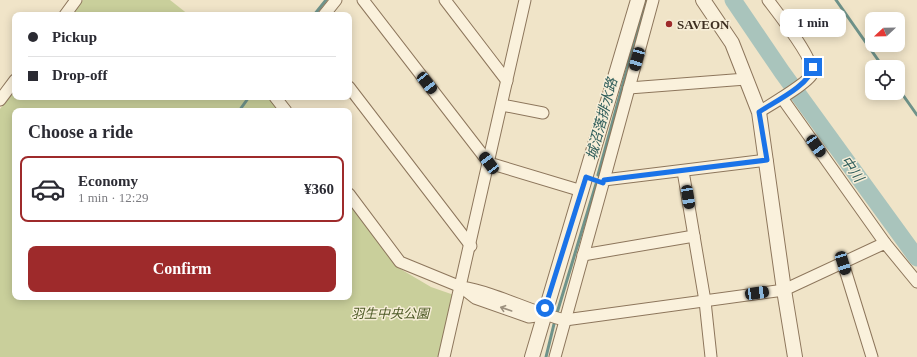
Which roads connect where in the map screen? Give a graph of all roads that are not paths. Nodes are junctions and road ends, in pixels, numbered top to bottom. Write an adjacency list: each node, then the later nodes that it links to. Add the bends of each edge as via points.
1 (76, 0): 10 (street)
2 (336, 0): 11 (street)
3 (363, 0): 25 (street)
4 (445, 0): 13 (street)
5 (525, 0): 13 (street)
6 (638, 0): 27 (street)
7 (653, 0): 15 (street)
8 (703, 0): 12 (street, via 732,43)
9 (768, 0): 17 (street, via 811,63 812,74)
10 (66, 12)
11 (326, 12)
12 (746, 79): 15 (street); 22 (street)
13 (507, 81): 20 (street)
14 (12, 84): 18 (street)
15 (629, 88): 28 (street)
16 (352, 91): 33 (street)
17 (785, 95): 22 (street); 32 (street)
18 (0, 100)
19 (277, 100): 21 (street)
20 (502, 105): 23 (street); 25 (street)
21 (284, 108)
22 (759, 112): 24 (street)
23 (543, 113)
24 (767, 160): 26 (street); 38 (street)
25 (489, 163): 29 (street); 33 (street)
26 (683, 170): 28 (street); 31 (street)
27 (586, 177): 28 (street); 29 (street)
28 (603, 181): 34 (street)
29 (582, 191): 40 (street)
30 (352, 198): 37 (street, via 400,262)
31 (694, 236): 34 (street); 39 (street)
32 (885, 244): 35 (street); 36 (street)
33 (470, 246): 37 (street)
34 (583, 255): 41 (street)
35 (843, 263): 38 (street); 47 (street)
36 (917, 282)
37 (461, 287): 40 (street, via 475,298 529,317); 42 (street)
38 (784, 290): 39 (street); 46 (street)
39 (705, 301): 41 (street); 45 (street)
40 (543, 315): 41 (street); 43 (street)
41 (565, 320): 44 (street)
42 (444, 357)
43 (532, 357)
44 (555, 357)
45 (711, 357)
46 (795, 357)
47 (872, 357)

